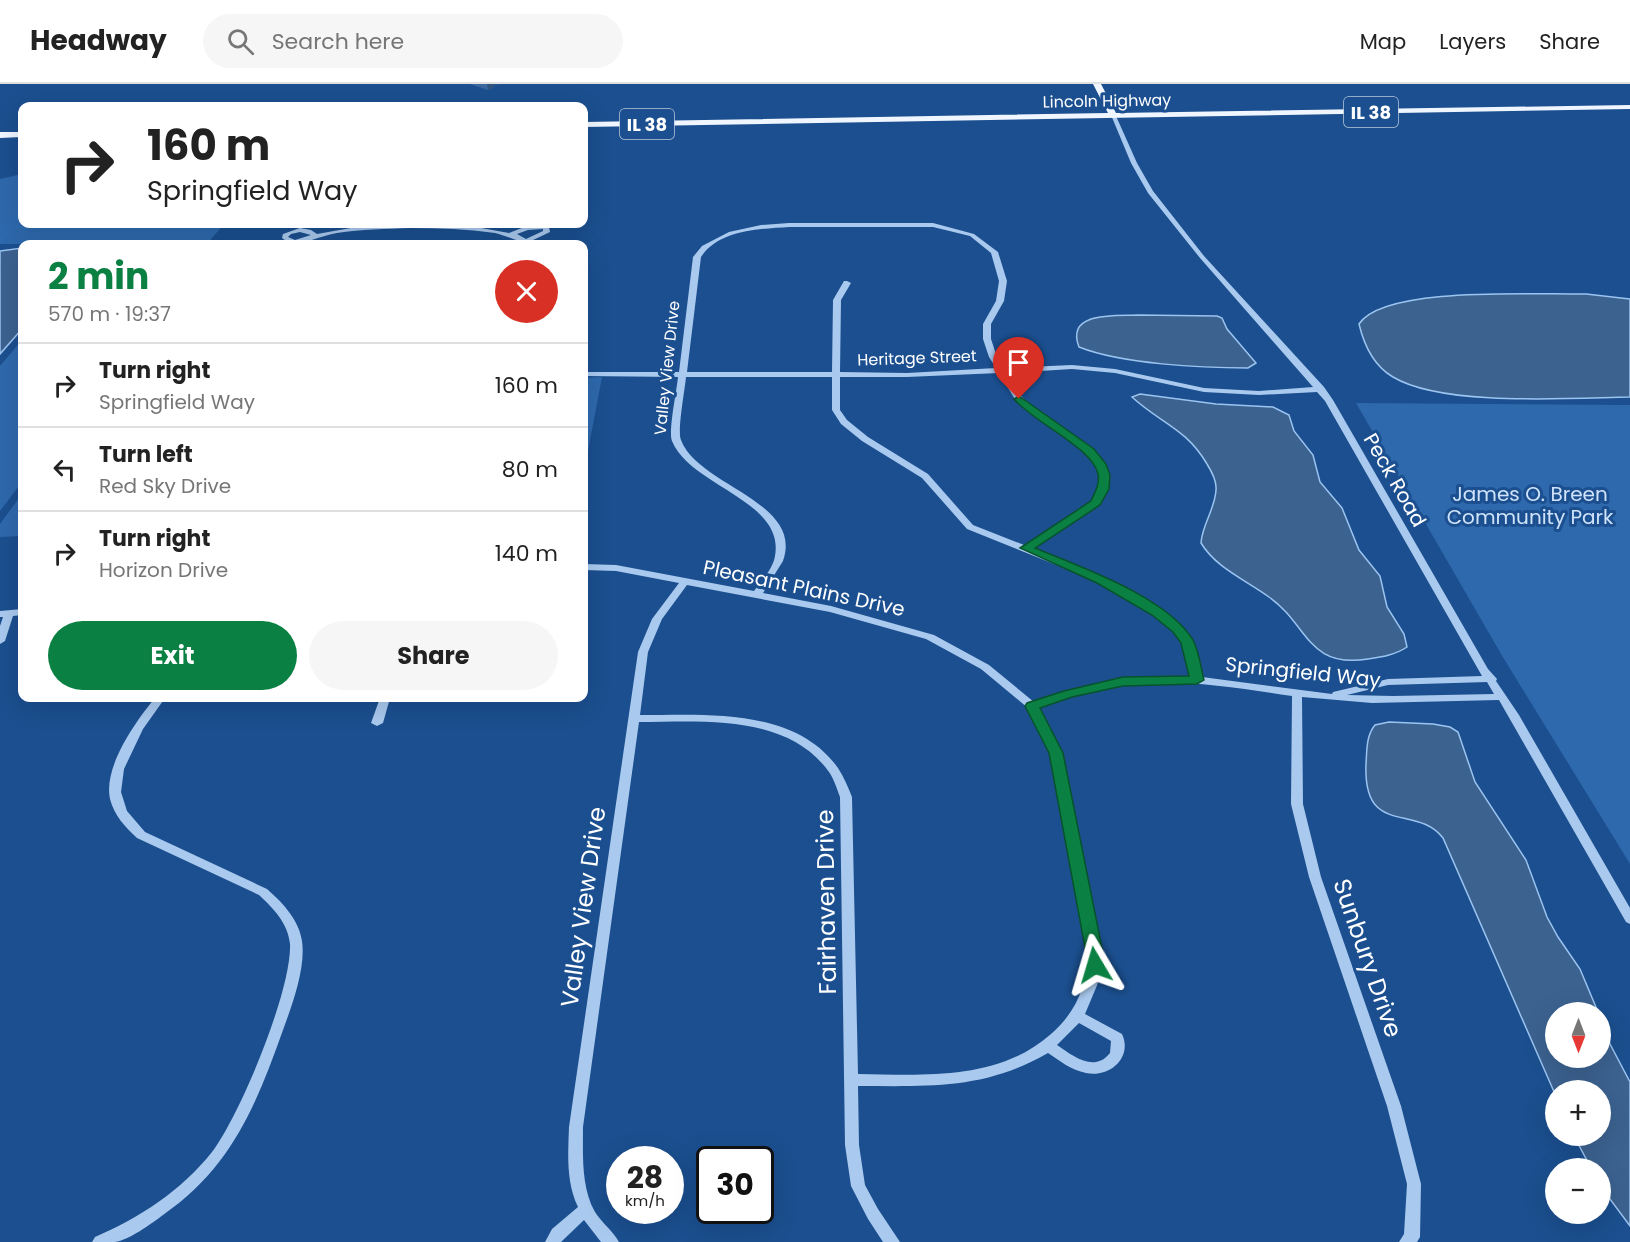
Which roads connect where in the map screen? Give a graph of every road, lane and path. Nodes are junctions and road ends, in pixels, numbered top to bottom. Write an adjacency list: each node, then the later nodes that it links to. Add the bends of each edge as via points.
1 (1097, 84): 3 (main road, Peck Road)
2 (1630, 107): 3 (main road, Lincoln Highway / IL 38)
3 (1113, 116): 4 (main road, Lincoln Highway / IL 38); 20 (street, Peck Road, via 1156,200)
4 (588, 125)
5 (0, 135): 6 (main road)
6 (18, 135)
7 (527, 228): 9 (street)
8 (546, 228): 14 (street, via 547,232)
9 (512, 234): 10 (street, via 471,228 384,228); 13 (street)
10 (315, 235): 11 (street, via 290,232 285,235); 12 (street)
11 (288, 240)
12 (303, 240)
13 (523, 240)
14 (534, 240)
15 (847, 283): 19 (street, via 837,300)
16 (1002, 369): 18 (street, Valley View Drive, via 987,339 987,324 1004,281 994,252 972,235 945,227 856,224 762,227 731,233 704,247 697,257); 19 (street, Heritage Street); 20 (street, Heritage Street, via 1089,368 1232,393); 21 (street, Valley View Drive, via 1019,399 1090,451 1104,475 1103,489 1095,503)
17 (588, 374): 18 (street, Heritage Street)
18 (683, 374): 19 (street, Heritage Street); 24 (street, Valley View Drive, via 675,431 678,447 697,467 765,514 780,535 778,562)
19 (836, 375): 21 (street, via 836,410 844,422 925,476 970,527)
20 (1321, 389): 27 (street, Peck Road)
21 (1026, 548): 28 (street, via 1102,580 1157,612 1187,642)
22 (588, 567): 23 (street, Pleasant Plains Drive, via 616,568)
23 (685, 581): 24 (street, Pleasant Plains Drive); 35 (street, Valley View Drive, via 648,636)
24 (756, 596): 34 (street, Pleasant Plains Drive, via 831,609 930,637 985,667)
25 (4, 614): 26 (street)
26 (0, 641)
27 (1492, 679): 30 (street, via 1388,682); 31 (street, Peck Road)
28 (1197, 680): 29 (street, Springfield Way); 34 (street, Springfield Way, via 1123,682)
29 (1297, 692): 30 (street, Springfield Way); 42 (street, Sunbury Drive, via 1298,804 1315,877 1394,1106 1414,1184)
30 (1326, 697): 31 (street, Springfield Way)
31 (1502, 697): 37 (street, Peck Road)
32 (157, 702): 43 (street, via 121,764 115,787 119,807 141,835 263,892 275,902 294,933 295,968 243,1114 218,1155 171,1201)
33 (384, 702): 36 (street)
34 (1032, 706): 38 (street, Pleasant Plains Drive, via 1056,753 1094,953 1093,975)
35 (633, 719): 40 (street, Fairhaven Drive, via 728,719 762,725 789,734 813,749 832,768 846,797); 41 (street, Valley View Drive, via 576,1127 575,1170)
36 (377, 723)
37 (1630, 919)
38 (1078, 1016): 39 (street, Pleasant Plains Drive); 39 (street, via 1117,1038 1119,1053 1115,1060 1100,1068 1090,1068)
39 (1050, 1047): 40 (street, Pleasant Plains Drive, via 1014,1066 962,1079)
40 (852, 1080): 46 (street, Fairhaven Drive, via 852,1145 858,1186)
41 (585, 1210): 44 (street); 45 (street, Valley View Drive)
42 (1414, 1240)
43 (100, 1242)
44 (552, 1242)
45 (611, 1242)
46 (891, 1242)

